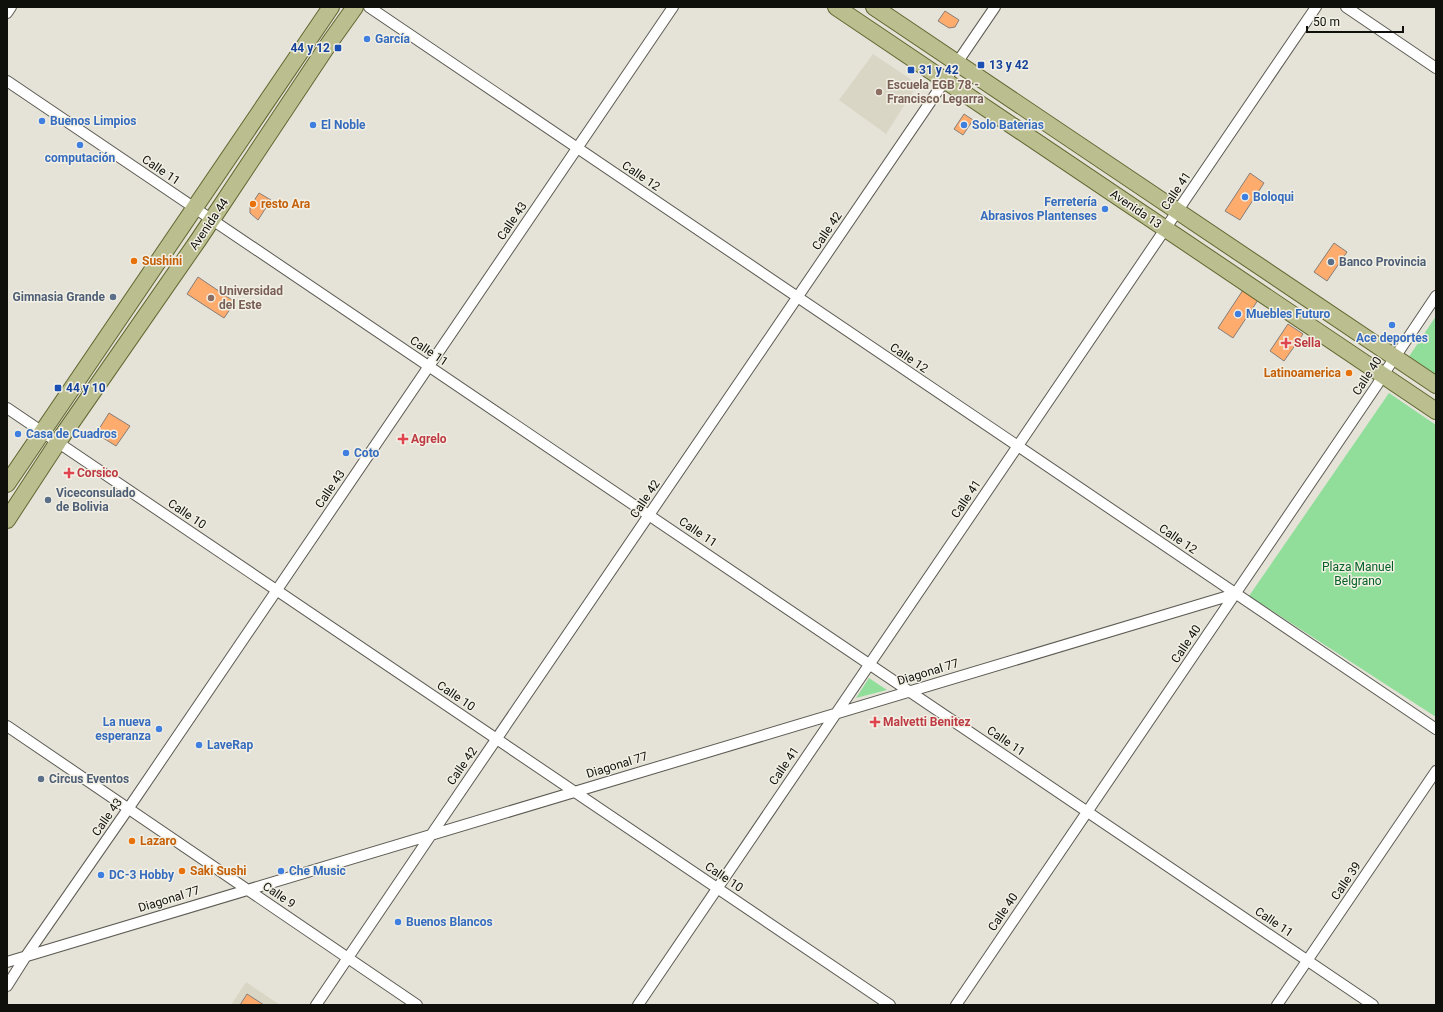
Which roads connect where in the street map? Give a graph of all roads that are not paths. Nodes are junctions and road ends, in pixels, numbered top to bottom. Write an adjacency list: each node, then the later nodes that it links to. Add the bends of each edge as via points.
1 (11, 7): 11 (street)
2 (331, 7): 17 (main road, Avenida 44)
3 (355, 7): 19 (main road, Avenida 44)
4 (369, 7): 16 (street, Calle 12)
5 (673, 7): 16 (street, Calle 43)
6 (836, 7): 14 (main road, Avenida 13)
7 (874, 7): 12 (main road, Avenida 13)
8 (995, 7): 12 (street, Calle 42)
9 (1316, 7): 18 (street, Calle 41)
10 (1346, 7): 13 (street)
11 (7, 13)
12 (957, 63): 14 (street, Calle 42); 18 (main road, Avenida 13)
13 (1436, 68)
14 (945, 80): 20 (main road, Avenida 13); 22 (street, Calle 42)
15 (7, 81): 17 (street, Calle 11)
16 (577, 149): 22 (street, Calle 12); 24 (street, Calle 43)
17 (194, 208): 19 (street, Calle 11); 29 (main road, Avenida 44)
18 (1178, 211): 20 (street, Calle 41); 23 (main road, Avenida 13)
19 (212, 221): 24 (street, Calle 11); 30 (main road, Avenida 44)
20 (1166, 229): 25 (main road, Avenida 13); 31 (street, Calle 41)
21 (1436, 296): 23 (street, Calle 40)
22 (797, 298): 31 (street, Calle 12); 33 (street, Calle 42)
23 (1395, 357): 25 (street, Calle 40); 26 (main road, Avenida 13)
24 (429, 367): 33 (street, Calle 11); 35 (street, Calle 43)
25 (1383, 375): 28 (main road, Avenida 13); 36 (street, Calle 40)
26 (1436, 385)
27 (7, 408): 29 (street, Calle 10)
28 (1436, 410)
29 (42, 432): 30 (street, Calle 10); 32 (main road, Avenida 44)
30 (58, 442): 34 (main road, Avenida 44); 35 (street, Calle 10)
31 (1018, 446): 36 (street, Calle 12); 37 (street, Calle 41)
32 (7, 484)
33 (649, 515): 37 (street, Calle 11); 42 (street, Calle 42)
34 (7, 520)
35 (277, 590): 42 (street, Calle 10); 45 (street, Calle 43)
36 (1235, 594): 38 (street, Diagonal 77); 41 (street, Calle 12); 46 (street, Calle 40)
37 (870, 664): 38 (street, Calle 11); 39 (street, Calle 41)
38 (909, 691): 39 (street, Diagonal 77); 46 (street, Calle 11)
39 (835, 713): 44 (street, Diagonal 77); 48 (street, Calle 41)
40 (7, 726): 45 (street, Calle 9)
41 (1436, 729)
42 (497, 739): 44 (street, Calle 10); 47 (street, Calle 42)
43 (1436, 771): 52 (street, Calle 39)
44 (574, 791): 47 (street, Diagonal 77); 48 (street, Calle 10)
45 (128, 809): 49 (street, Calle 9); 50 (street, Calle 43)
46 (1087, 812): 52 (street, Calle 11); 59 (street, Calle 40)
47 (431, 835): 49 (street, Diagonal 77); 51 (street, Calle 42)
48 (717, 888): 57 (street, Calle 41); 58 (street, Calle 10)
49 (248, 890): 50 (street, Diagonal 77); 51 (street, Calle 9)
50 (26, 956): 53 (street, Diagonal 77); 54 (street, Calle 43)
51 (348, 958): 55 (street, Calle 42); 56 (street, Calle 9)
52 (1308, 960): 60 (street, Calle 39); 61 (street, Calle 11)
53 (7, 962)
54 (7, 986)
55 (316, 1005)
56 (418, 1005)
57 (638, 1005)
58 (890, 1005)
59 (956, 1005)
60 (1277, 1005)
61 (1374, 1005)

